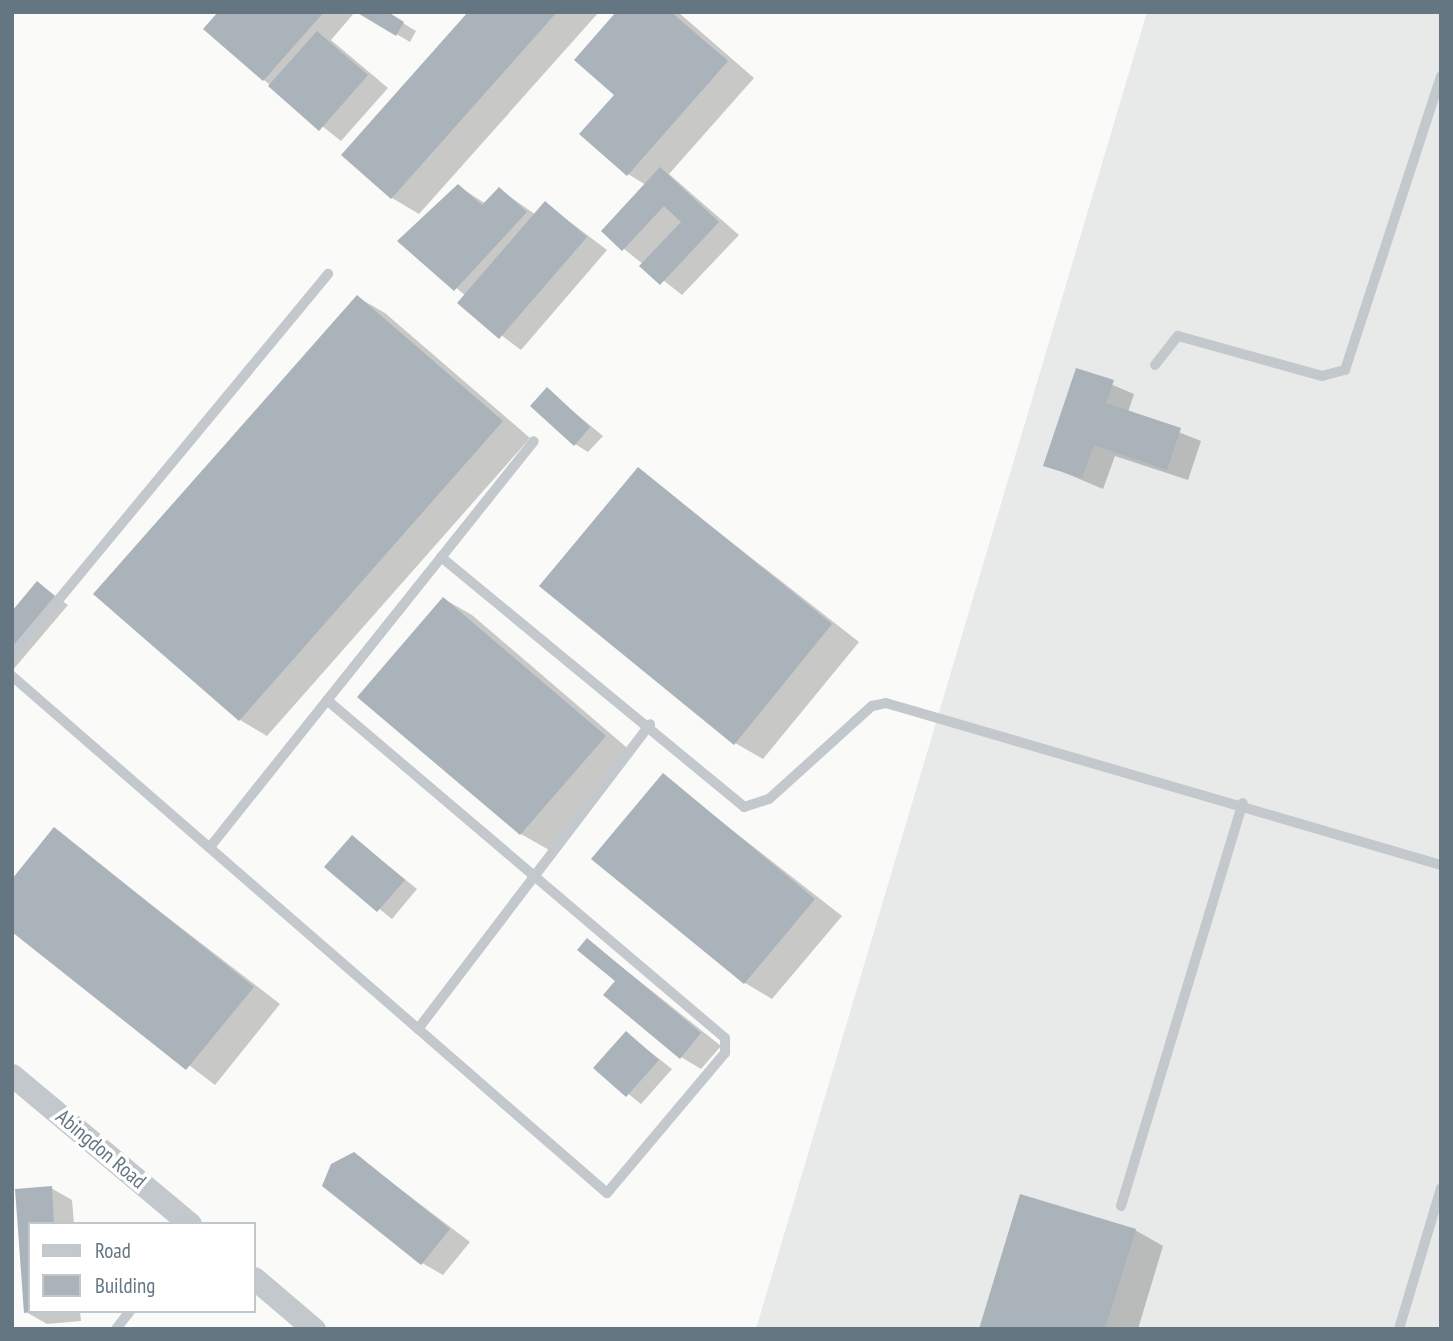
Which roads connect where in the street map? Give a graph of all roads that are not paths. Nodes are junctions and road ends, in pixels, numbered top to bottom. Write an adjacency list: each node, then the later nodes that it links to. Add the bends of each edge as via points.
1 (1441, 76): 3 (lane, via 1345,370 1322,376 1185,336 1173,338)
2 (328, 274): 6 (lane)
3 (1155, 365)
4 (534, 441): 5 (lane)
5 (441, 557): 8 (lane); 9 (lane)
6 (12, 656)
7 (12, 676): 11 (lane)
8 (327, 700): 11 (lane); 13 (lane)
9 (650, 724): 10 (lane, via 744,807 769,799 872,706 886,703); 13 (lane)
10 (1243, 803): 12 (lane); 17 (lane)
11 (210, 847): 14 (lane)
12 (1441, 865)
13 (535, 876): 14 (lane); 14 (lane, via 719,1032 725,1053 607,1193)
14 (418, 1029)
15 (12, 1074): 18 (street, Abingdon Road)
16 (1441, 1188): 23 (lane)
17 (1121, 1206)
18 (188, 1222)
19 (256, 1280): 22 (street)
20 (128, 1313): 21 (lane)
21 (116, 1329)
22 (314, 1329)
23 (1399, 1329)

